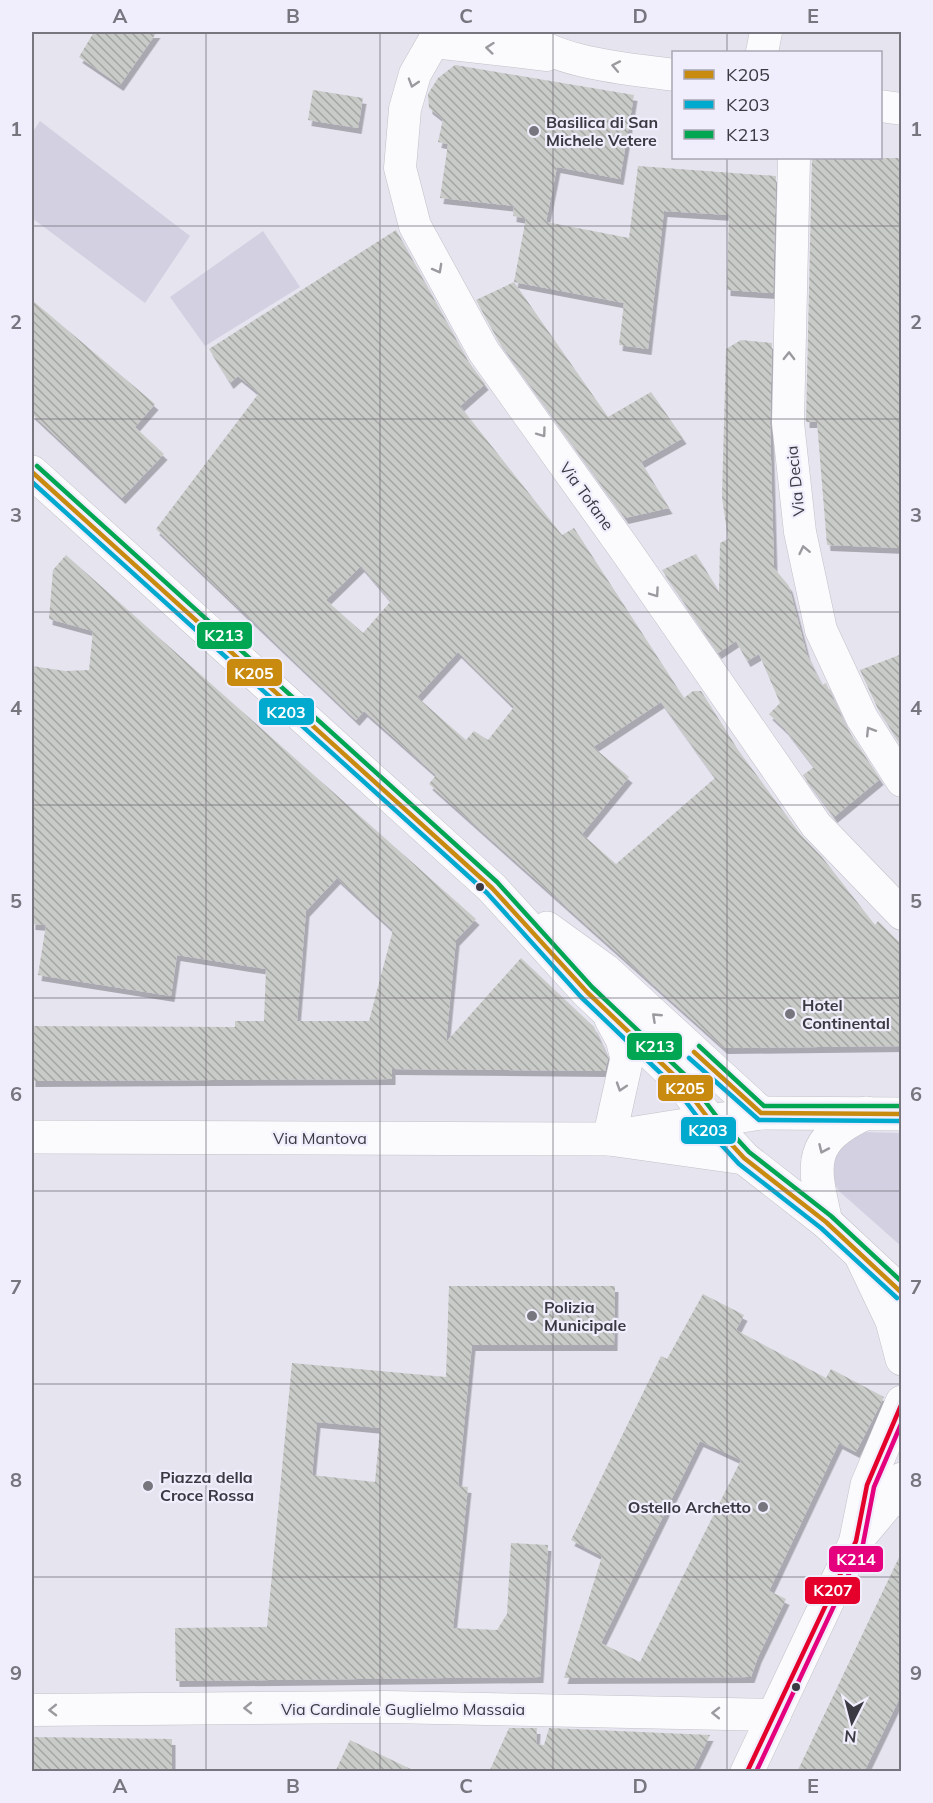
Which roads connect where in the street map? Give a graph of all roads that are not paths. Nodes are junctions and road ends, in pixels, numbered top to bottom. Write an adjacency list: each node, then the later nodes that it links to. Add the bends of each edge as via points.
1 (517, 32): 5 (street)
2 (766, 32): 4 (street)
3 (437, 37): 5 (street, one-way to 3); 13 (street, Via Tofane, one-way to 13, via 415,74 400,143 400,168 415,226 484,352 816,825)
4 (762, 51)
5 (569, 57): 6 (street, one-way to 5)
6 (672, 75)
7 (882, 106): 8 (street)
8 (902, 109)
9 (794, 159): 11 (street, Via Decia, one-way to 9, via 862,718 821,630 800,532 789,423)
10 (32, 472): 12 (main road)
11 (902, 781)
12 (492, 888): 14 (main road); 15 (main road, one-way to 12, via 605,970)
13 (902, 914)
14 (608, 1012): 18 (main road, via 680,1081); 20 (main road, one-way to 20, via 627,1058)
15 (761, 1113): 16 (main road, Via Mantova); 18 (main road, Via Mantova)
16 (866, 1113): 17 (main road, Via Mantova); 22 (main road, one-way to 22, via 840,1125 819,1155 818,1186)
17 (902, 1114)
18 (711, 1122): 20 (main road, Via Mantova); 21 (main road)
19 (32, 1137): 20 (main road, Via Mantova)
20 (609, 1139): 21 (main road, Via Mantova)
21 (744, 1158): 22 (main road)
22 (826, 1222): 23 (main road)
23 (860, 1254): 24 (main road); 25 (main road, via 892,1322)
24 (902, 1293)
25 (902, 1359)
26 (902, 1396): 27 (main road)
27 (901, 1402): 29 (main road, via 867,1485)
28 (902, 1479): 29 (main road, via 892,1498)
29 (856, 1541): 31 (main road)
30 (32, 1710): 31 (street, Via Cardinale Guglielmo Massaia, one-way to 30, via 387,1707)
31 (775, 1715): 32 (main road)
32 (747, 1772)

